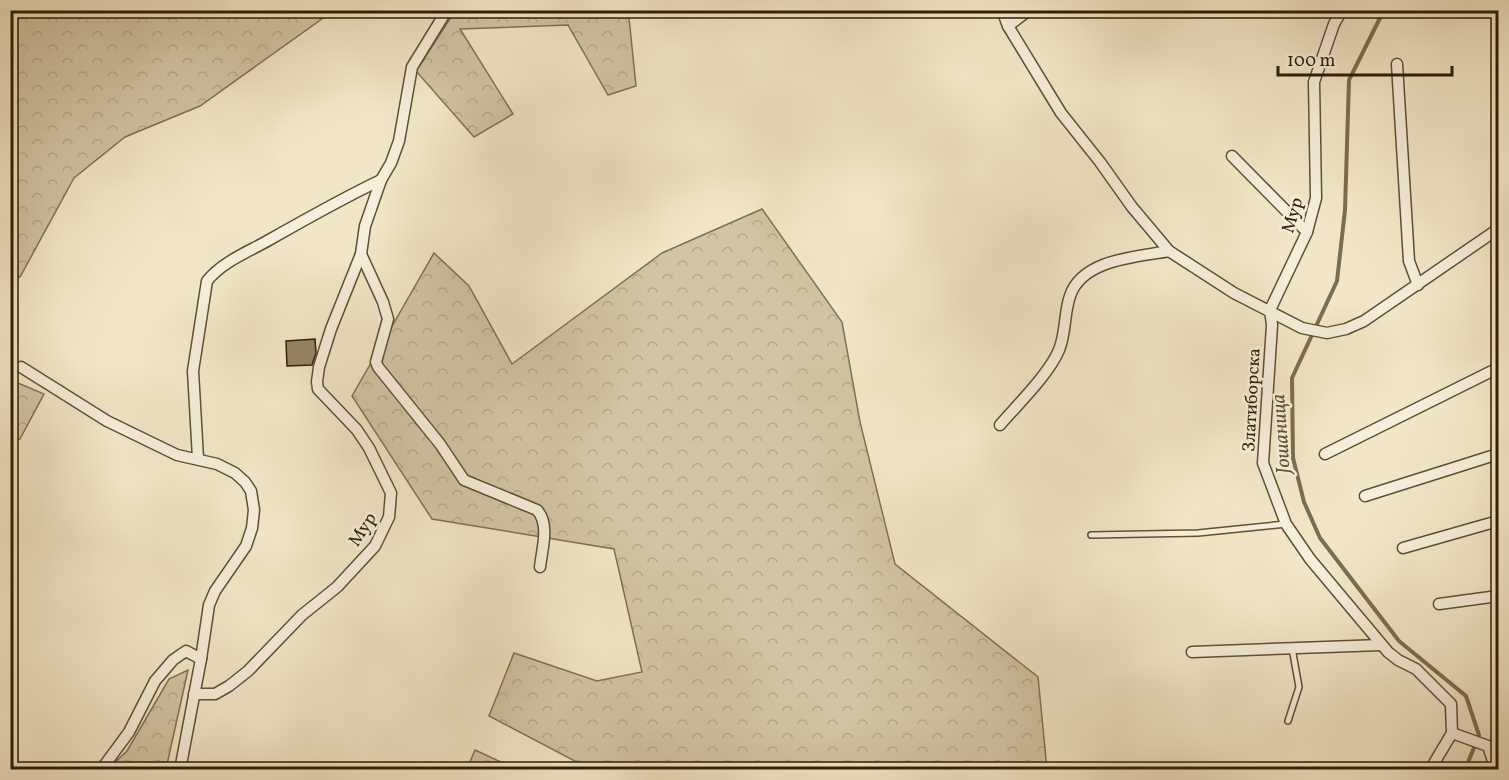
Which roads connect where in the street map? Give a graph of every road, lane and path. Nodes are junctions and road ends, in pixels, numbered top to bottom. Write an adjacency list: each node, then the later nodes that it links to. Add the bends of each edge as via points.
1 (447, 10): 8 (street, Мур, via 412,67 399,141)
2 (1002, 10): 5 (street)
3 (1029, 10): 5 (street)
4 (1342, 10): 10 (street, Мур, via 1314,82 1316,198)
5 (1008, 26): 11 (street, via 1061,113)
6 (1397, 64): 13 (street, via 1409,261)
7 (1232, 156): 10 (street)
8 (381, 180): 12 (street, Мур, via 364,226); 20 (street, via 234,260 207,281 193,371)
9 (1498, 229): 13 (street)
10 (1307, 232): 14 (street, Мур)
11 (1169, 251): 14 (street, via 1234,293); 17 (street, via 1114,262 1090,271 1076,283 1059,350)
12 (361, 254): 26 (street, via 388,319 378,367 464,480 541,514 544,522); 33 (street, Мур, via 331,329 317,382 369,448 391,493 389,517 375,546 249,671 214,694)
13 (1418, 285): 14 (street, via 1364,321 1327,333 1302,328)
14 (1270, 310): 23 (street, Златиборска, via 1263,464)
15 (21, 367): 20 (street, via 107,421 177,455)
16 (1498, 368): 18 (street)
17 (1000, 425)
18 (1325, 454)
19 (1498, 454): 21 (street)
20 (198, 458): 32 (street, via 235,473 245,482 254,510 246,546 209,605)
21 (1365, 496)
22 (1498, 521): 25 (street)
23 (1286, 524): 24 (lane, via 1198,533); 29 (street, Златиборска)
24 (1091, 536)
25 (1403, 548)
26 (540, 567)
27 (1498, 596): 28 (street)
28 (1439, 604)
29 (1381, 645): 30 (street); 35 (street, Златиборска, via 1416,669 1452,704)
30 (1292, 648): 31 (street); 34 (lane, via 1299,687)
31 (1192, 652)
32 (201, 659): 33 (street); 36 (street, via 186,651 173,660 155,681 129,732)
33 (194, 694): 37 (street)
34 (1288, 721)
35 (1452, 733): 38 (street); 39 (street, via 1488,746)
36 (101, 770)
37 (180, 770)
38 (1430, 770)
39 (1496, 770)

